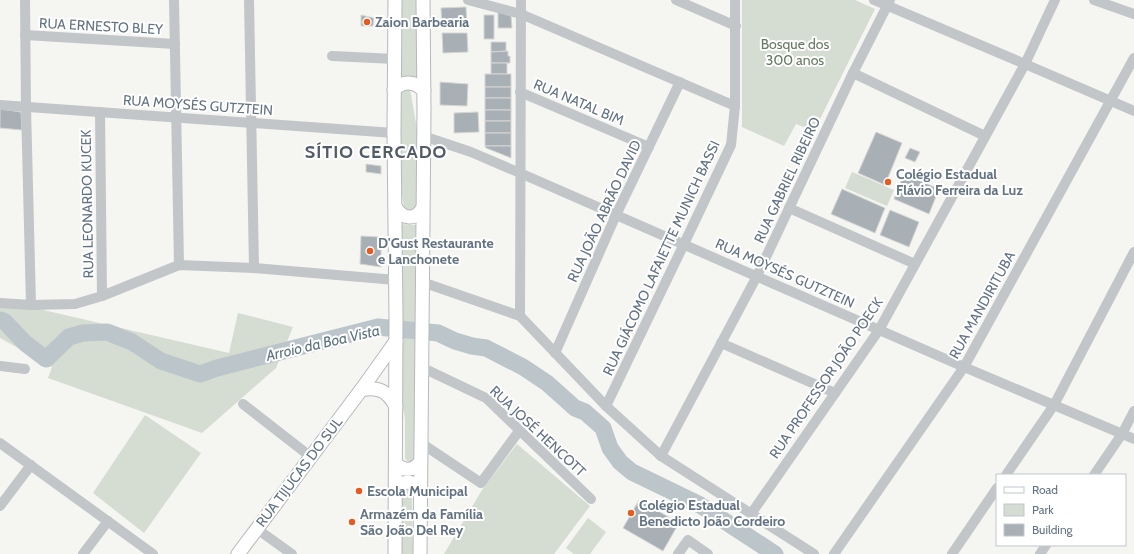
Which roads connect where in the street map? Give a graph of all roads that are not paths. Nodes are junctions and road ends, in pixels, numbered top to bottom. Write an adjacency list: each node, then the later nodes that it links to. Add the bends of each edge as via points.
1 (25, 0): 18 (street)
2 (174, 0): 19 (street)
3 (249, 0): 36 (street)
4 (395, 0): 22 (main road)
5 (423, 0): 27 (main road)
6 (468, 0): 14 (street)
7 (521, 0): 14 (street)
8 (676, 0): 17 (street)
9 (735, 0): 17 (street, RUA GIÁCOMO LAFAIETTE MUNICH BASSI)
10 (874, 0): 13 (street)
11 (1055, 0): 23 (street, RUA PROFESSOR JOÃO POECK)
12 (1097, 1): 15 (street); 16 (street)
13 (889, 3): 23 (street); 24 (street, RUA GABRIEL RIBEIRO)
14 (521, 14): 25 (street); 28 (street)
15 (1134, 14)
16 (1134, 22)
17 (736, 26): 32 (street, RUA GIÁCOMO LAFAIETTE MUNICH BASSI)
18 (25, 35): 19 (street, RUA ERNESTO BLEY); 31 (street)
19 (175, 44): 35 (street)
20 (332, 56): 22 (street)
21 (1134, 58): 29 (street, RUA MANDIRITUBA)
22 (394, 59): 26 (main road)
23 (1025, 64): 29 (street); 39 (street, RUA PROFESSOR JOÃO POECK)
24 (853, 73): 39 (street); 43 (street, RUA GABRIEL RIBEIRO)
25 (680, 82): 32 (street); 40 (street, RUA JOÃO ABRÃO DAVID)
26 (394, 90): 27 (main road, via 409,83); 37 (main road)
27 (424, 91): 38 (main road)
28 (520, 92): 40 (street, RUA NATAL BIM); 41 (street)
29 (1112, 101): 33 (street); 64 (street, RUA MANDIRITUBA)
30 (0, 105): 31 (street, RUA MOYSÉS GUTZTEIN)
31 (26, 106): 34 (street, RUA MOYSÉS GUTZTEIN); 56 (street)
32 (735, 106): 46 (street, RUA GIÁCOMO LAFAIETTE MUNICH BASSI, via 731,145)
33 (1134, 111)
34 (100, 112): 35 (street, RUA MOYSÉS GUTZTEIN); 54 (street, RUA LEONARDO KUCEK)
35 (176, 117): 36 (street, RUA MOYSÉS GUTZTEIN); 49 (street)
36 (250, 123): 37 (street, RUA MOYSÉS GUTZTEIN); 50 (street)
37 (394, 133): 42 (main road)
38 (423, 136): 41 (street, RUA MOYSÉS GUTZTEIN, via 471,152); 44 (main road)
39 (985, 136): 48 (street, RUA PROFESSOR JOÃO POECK)
40 (649, 147): 45 (street, RUA JOÃO ABRÃO DAVID)
41 (520, 173): 45 (street, RUA MOYSÉS GUTZTEIN); 57 (street)
42 (395, 206): 44 (main road, via 400,214 409,217 417,215); 52 (main road)
43 (790, 208): 48 (street); 51 (street, RUA GABRIEL RIBEIRO)
44 (422, 209): 53 (main road)
45 (616, 214): 46 (street, RUA MOYSÉS GUTZTEIN); 61 (street, RUA JOÃO ABRÃO DAVID)
46 (684, 244): 51 (street, RUA MOYSÉS GUTZTEIN); 70 (street, RUA GIÁCOMO LAFAIETTE MUNICH BASSI)
47 (1134, 252): 69 (street)
48 (915, 264): 58 (street, RUA PROFESSOR JOÃO POECK)
49 (179, 265): 50 (street); 54 (street)
50 (254, 268): 52 (street)
51 (757, 276): 58 (street, RUA MOYSÉS GUTZTEIN); 60 (street, RUA GABRIEL RIBEIRO)
52 (396, 280): 59 (main road)
53 (422, 282): 57 (street); 63 (main road)
54 (102, 296): 56 (street, via 75,304)
55 (0, 303): 56 (street)
56 (31, 305)
57 (520, 316): 61 (street)
58 (879, 330): 64 (street, RUA MOYSÉS GUTZTEIN); 67 (street, RUA PROFESSOR JOÃO POECK)
59 (396, 340): 66 (main road, RUA TIJUCAS DO SUL); 71 (main road)
60 (721, 343): 67 (street); 78 (street, RUA GABRIEL RIBEIRO)
61 (555, 353): 70 (street)
62 (0, 366): 65 (street)
63 (421, 367): 73 (street, RUA JOSÉ HENCOTT, via 486,398); 77 (main road)
64 (964, 367): 69 (street, RUA MOYSÉS GUTZTEIN); 102 (street, RUA MANDIRITUBA)
65 (25, 369)
66 (361, 390): 71 (main road, via 378,389 389,396); 79 (main road, RUA TIJUCAS DO SUL)
67 (835, 393): 90 (street, RUA PROFESSOR JOÃO POECK)
68 (243, 404): 79 (street)
69 (1054, 405): 74 (street, RUA MOYSÉS GUTZTEIN); 83 (street)
70 (606, 406): 78 (street)
71 (396, 407): 81 (main road)
72 (1134, 411): 74 (street)
73 (519, 432): 77 (street, via 481,483); 88 (street, RUA JOSÉ HENCOTT)
74 (1122, 434): 75 (street, RUA MOYSÉS GUTZTEIN); 84 (street)
75 (1134, 439)
76 (0, 443): 82 (street)
77 (421, 443): 80 (main road)
78 (661, 456): 90 (street)
79 (311, 457): 92 (main road, RUA TIJUCAS DO SUL)
80 (420, 462): 81 (main road, via 408,470); 87 (main road)
81 (396, 463): 86 (main road)
82 (31, 465): 89 (street); 91 (street)
83 (1007, 474)
84 (1095, 474)
85 (996, 489): 103 (street)
86 (395, 492): 87 (main road, via 402,483 410,482); 97 (main road)
87 (421, 492): 98 (main road)
88 (591, 499)
89 (0, 506)
90 (750, 514): 101 (street)
91 (108, 521): 93 (street); 94 (street)
92 (257, 528): 95 (main road, RUA TIJUCAS DO SUL); 96 (street)
93 (83, 554)
94 (153, 554)
95 (238, 554)
96 (292, 554)
97 (395, 554)
98 (420, 554)
99 (678, 554): 100 (street, via 688,540)
100 (708, 554)
101 (814, 554)
102 (834, 554)
103 (952, 554)

